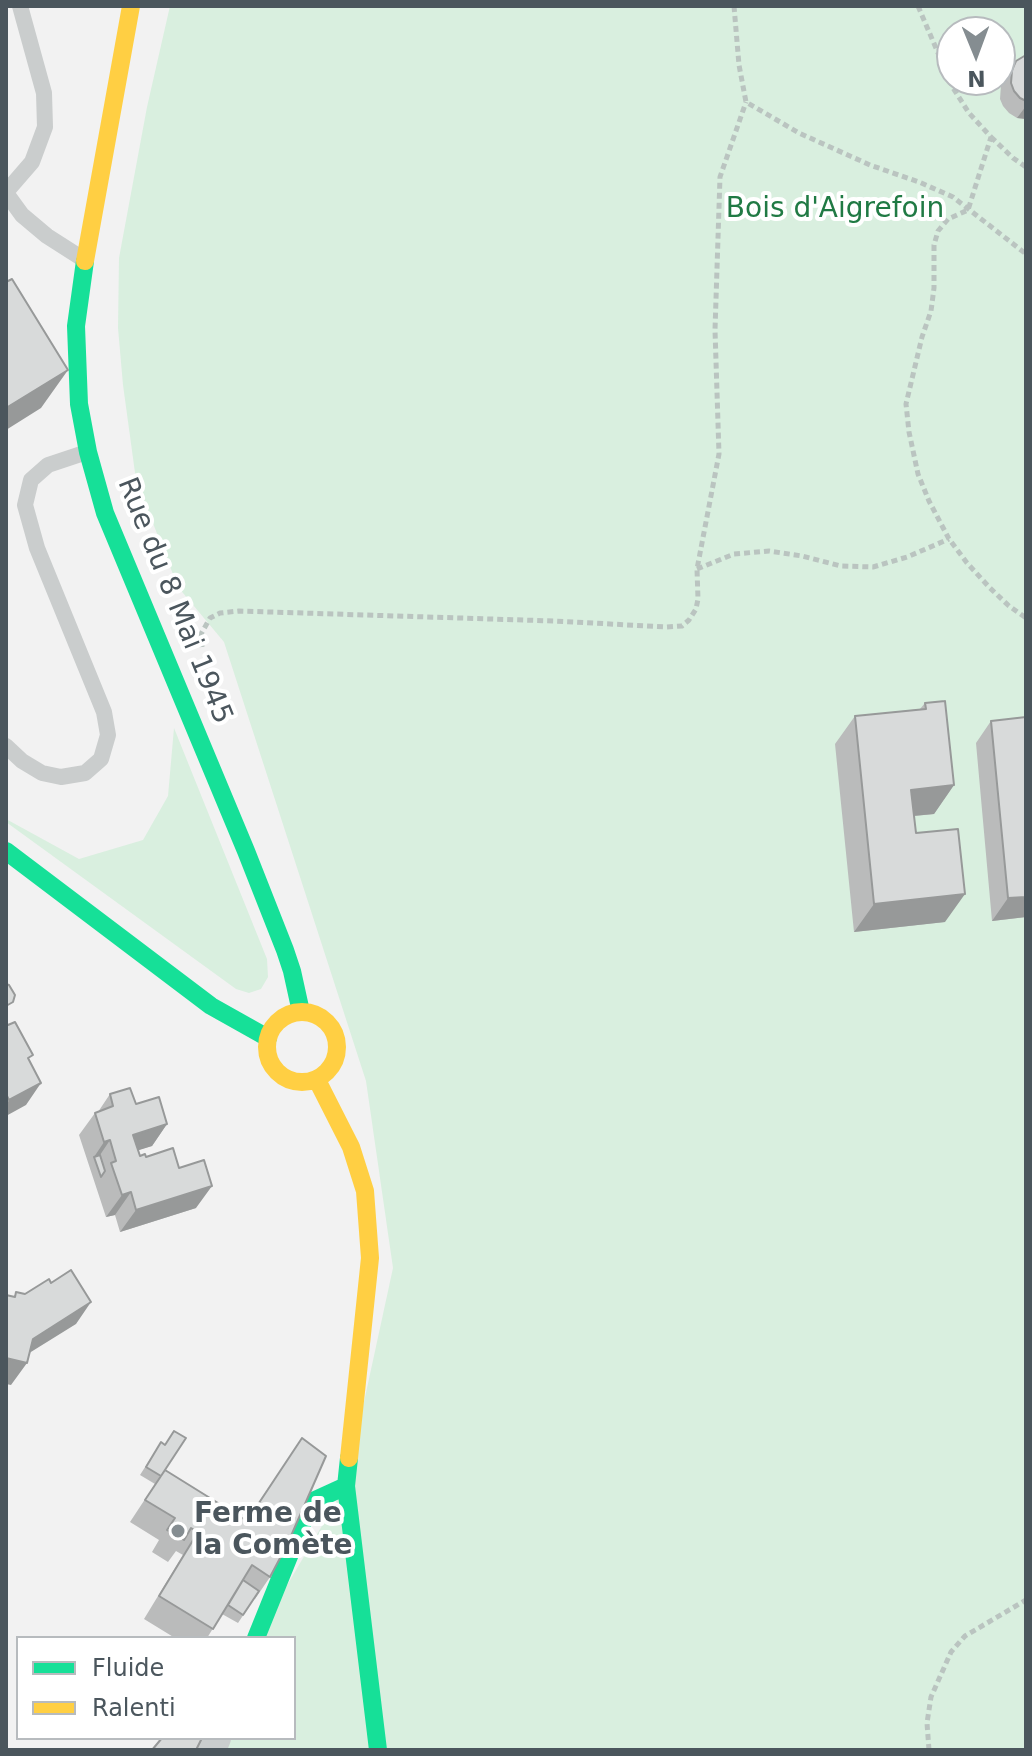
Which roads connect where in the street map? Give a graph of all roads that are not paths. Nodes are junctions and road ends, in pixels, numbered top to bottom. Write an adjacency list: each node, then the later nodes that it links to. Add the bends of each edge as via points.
1 (20, 6): 3 (lane, via 44,93 45,127 32,162)
2 (131, 6): 4 (street, Rue du 8 Mai 1945)
3 (6, 192): 4 (lane, via 30,222)
4 (85, 260): 5 (street, Rue du 8 Mai 1945, via 76,326 79,404)
5 (88, 452): 6 (lane, via 48,465 31,480 25,505 37,548 104,712 108,735 101,759 85,773 61,777 42,773); 8 (street, Rue du 8 Mai 1945, via 105,513 285,950)
6 (6, 746)
7 (6, 851): 9 (street, via 211,1006)
8 (301, 1012): 9 (street, via 280,1020); 10 (street, via 322,1018 336,1035 336,1057)
9 (268, 1038): 10 (street, via 269,1061 284,1078)
10 (317, 1080): 11 (street, via 351,1147 365,1191 370,1258)
11 (346, 1486): 12 (street, via 311,1502); 13 (street)
12 (257, 1636)
13 (378, 1750)

